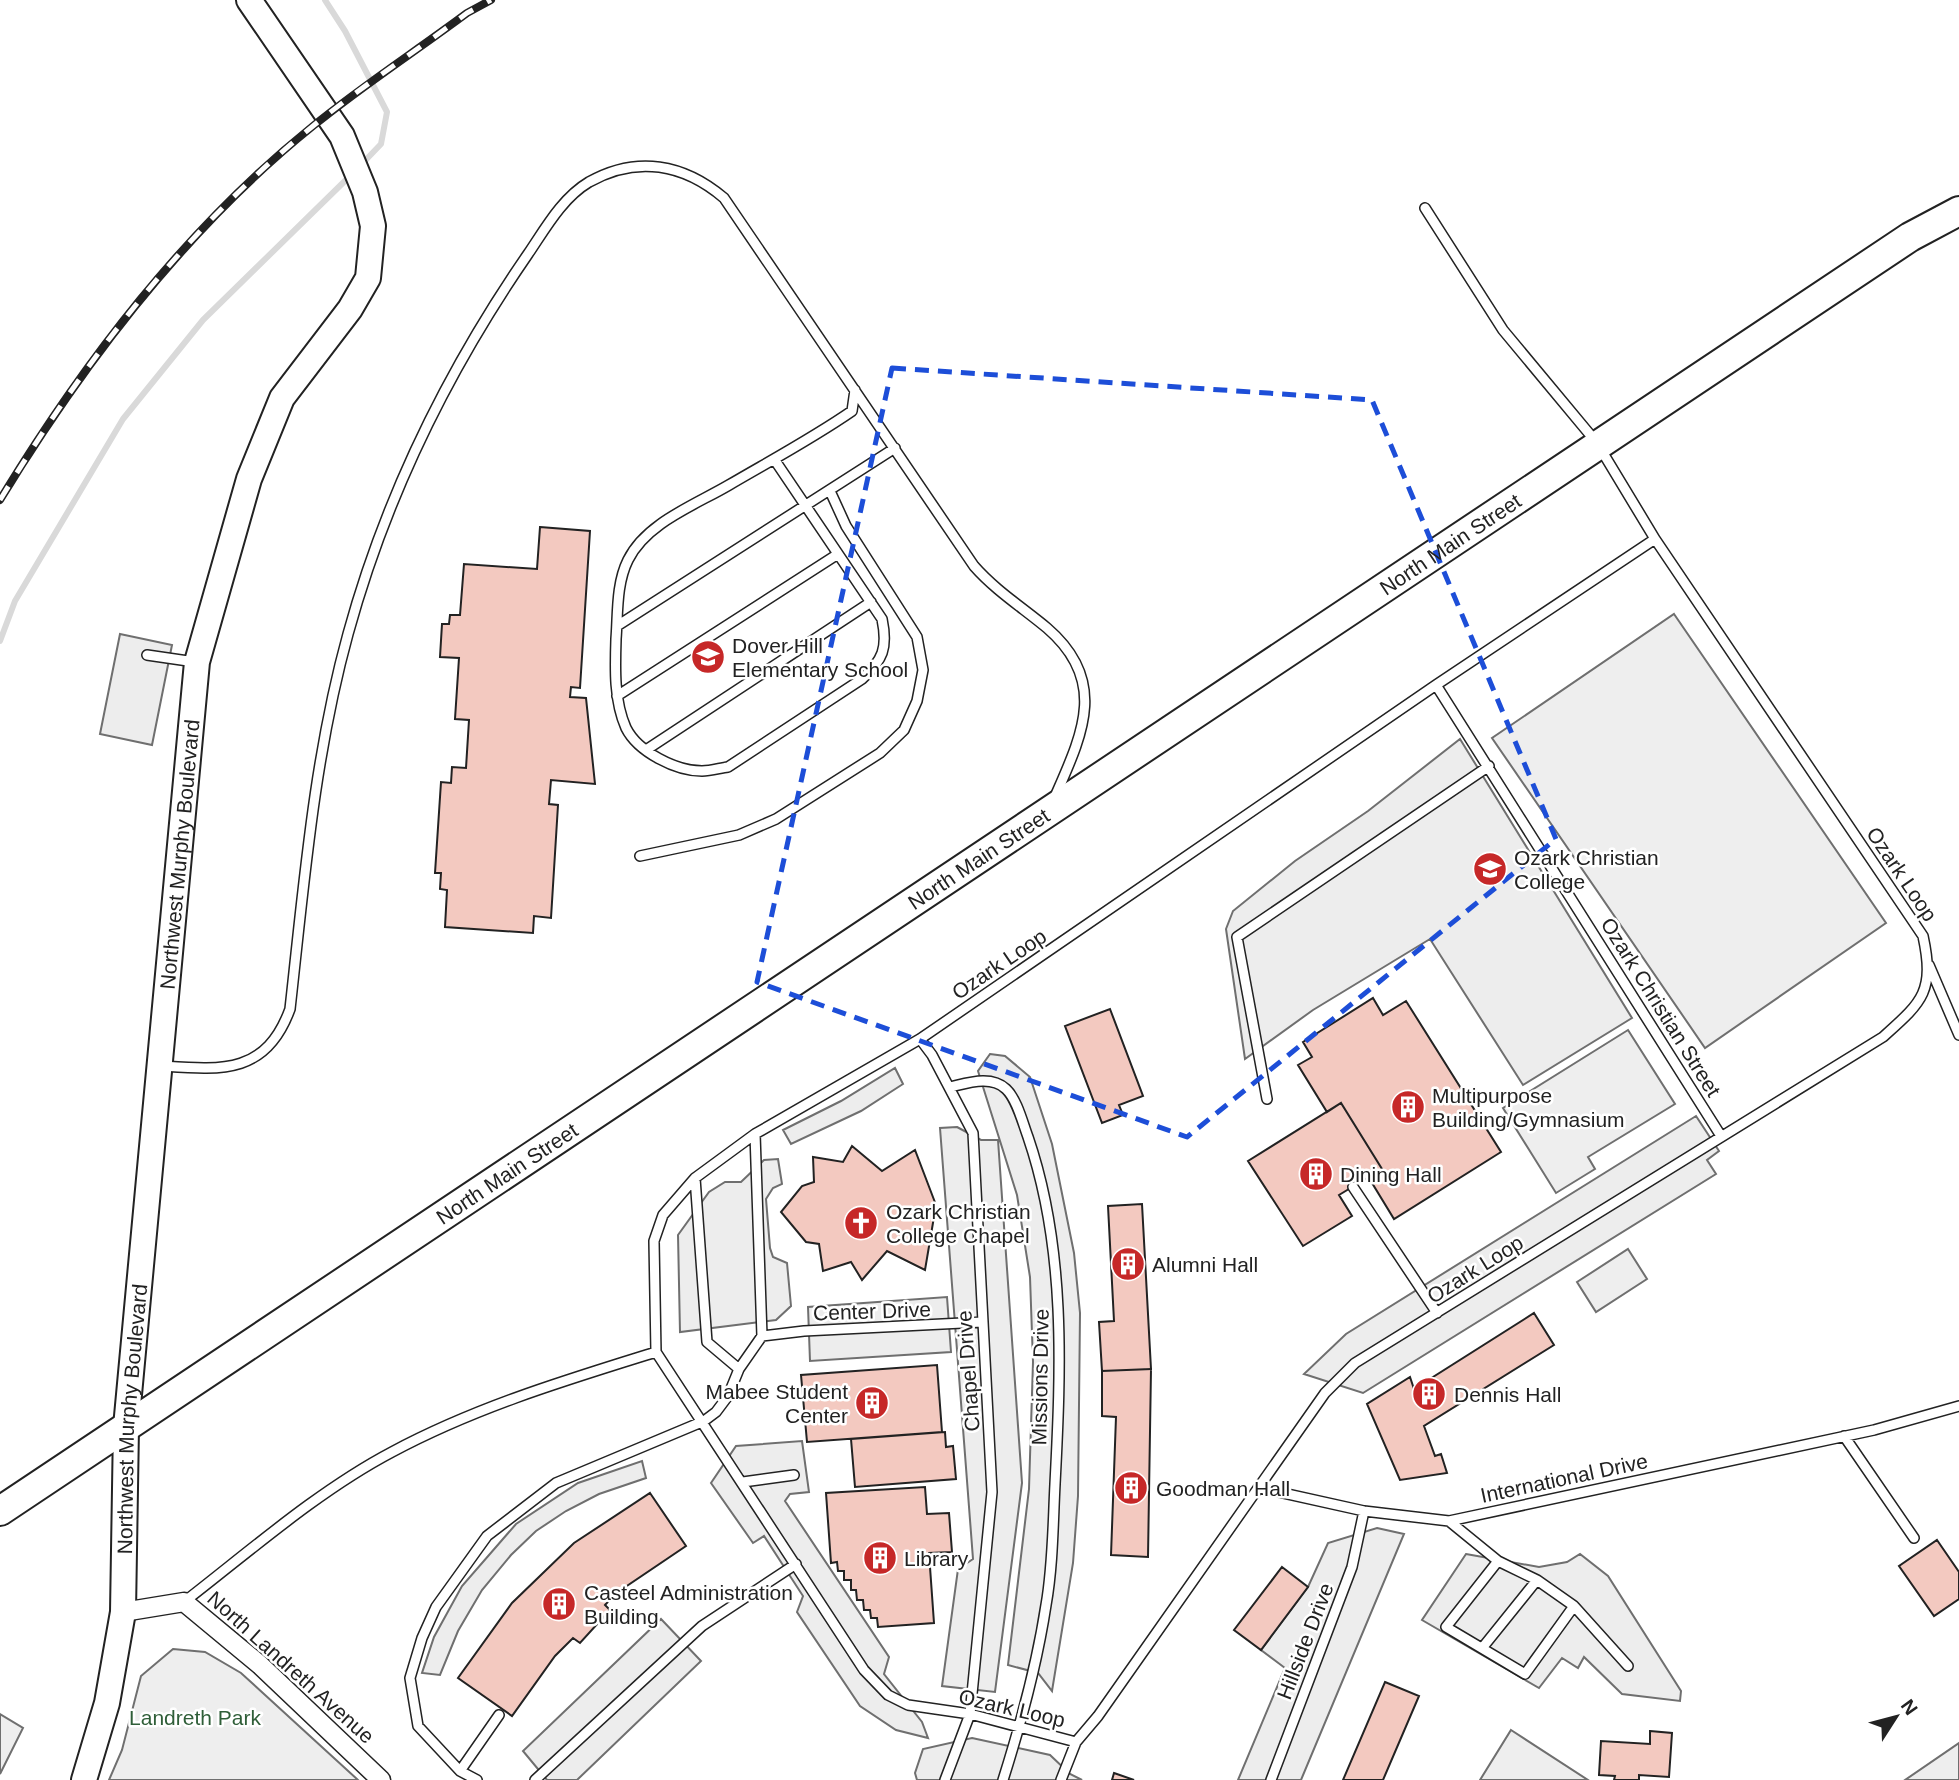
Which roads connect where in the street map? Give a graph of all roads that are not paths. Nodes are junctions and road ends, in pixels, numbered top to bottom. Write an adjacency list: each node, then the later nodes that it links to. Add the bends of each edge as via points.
1 (250, 0): 15 (street, Northwest Murphy Boulevard, via 342,136 365,192 373,226 368,278 351,309 282,398 249,479)
2 (1425, 208): 5 (lane, via 1503,330)
3 (1959, 211): 5 (main road, North Main Street, via 1910,237)
4 (855, 390): 6 (lane); 7 (lane, via 852,411); 26 (lane, via 737,215 710,186 674,168 637,166 603,175 576,192 552,219 488,313 412,457 381,530 348,634 323,746 290,1009 284,1024 270,1047 239,1065 216,1069)
5 (1597, 443): 10 (lane); 20 (main road, North Main Street)
6 (895, 448): 8 (lane); 20 (lane, via 974,566 1050,631 1077,669 1087,707 1084,725)
7 (774, 459): 9 (lane); 13 (lane, via 669,520 639,544 627,561 618,594)
8 (830, 491): 9 (lane); 21 (lane, via 846,526 917,637 923,670 917,701 904,730 880,753 776,819 739,835)
9 (806, 506): 11 (lane); 13 (lane)
10 (1655, 540): 16 (lane, Ozark Loop); 22 (lane, Ozark Loop, via 1923,936)
11 (838, 554): 12 (lane); 17 (lane)
12 (871, 602): 18 (lane); 18 (lane, via 882,619 887,640 881,661 862,679 751,754 728,767 702,771 676,766)
13 (617, 626): 17 (lane)
14 (147, 655): 15 (lane)
15 (197, 662): 26 (street, Northwest Murphy Boulevard)
16 (1436, 685): 19 (lane, Ozark Christian Street); 25 (lane, Ozark Loop)
17 (617, 696): 18 (lane, via 629,734)
18 (646, 750)
19 (1489, 766): 28 (lane, via 1237,937); 30 (lane, Ozark Christian Street)
20 (1050, 809): 40 (main road, North Main Street)
21 (640, 856)
22 (1929, 964): 23 (lane); 30 (lane, Ozark Loop, via 1919,1004 1883,1037)
23 (1956, 1014): 24 (lane)
24 (1959, 1035)
25 (920, 1039): 27 (lane, Chapel Drive); 29 (lane, Ozark Loop)
26 (159, 1066): 40 (street, Northwest Murphy Boulevard)
27 (950, 1087): 34 (lane, Chapel Drive, via 973,1133); 59 (lane, Missions Drive, via 975,1081 993,1082 1007,1090 1040,1172 1058,1295 1061,1371 1046,1604)
28 (1267, 1099)
29 (755, 1134): 31 (lane, Ozark Loop); 35 (lane)
30 (1721, 1136): 33 (lane, Ozark Loop)
31 (695, 1178): 36 (lane, Ozark Loop, via 663,1216 654,1241); 37 (lane, via 708,1342)
32 (1353, 1187): 33 (lane)
33 (1437, 1313): 44 (lane, Ozark Loop, via 1355,1363 1325,1393)
34 (982, 1322): 35 (lane, Center Drive); 57 (lane, Chapel Drive, via 992,1492)
35 (762, 1336): 37 (lane)
36 (656, 1352): 39 (lane, Ozark Loop); 52 (lane, via 490,1407 390,1452 298,1513)
37 (739, 1369): 39 (lane, via 728,1396)
38 (1959, 1406): 41 (lane, International Drive)
39 (704, 1421): 43 (lane, Ozark Loop); 61 (lane, via 556,1483 487,1536 464,1565 436,1607 410,1678 418,1726)
40 (126, 1427): 45 (main road, North Main Street); 54 (street, Northwest Murphy Boulevard)
41 (1844, 1436): 47 (lane, International Drive); 48 (lane)
42 (794, 1475): 43 (lane)
43 (743, 1482): 50 (lane, Ozark Loop)
44 (1260, 1488): 46 (lane, International Drive); 60 (lane, Ozark Loop)
45 (0, 1511)
46 (1364, 1511): 47 (lane, International Drive); 69 (lane, Hillside Drive, via 1352,1567)
47 (1449, 1521): 49 (lane)
48 (1913, 1538)
49 (1498, 1562): 51 (lane); 55 (lane, via 1447,1627)
50 (796, 1564): 57 (lane, Ozark Loop, via 864,1670 888,1695 908,1705); 65 (lane, via 702,1626)
51 (1537, 1580): 53 (lane); 55 (lane)
52 (184, 1602): 54 (street, North Landreth Avenue); 63 (street, North Landreth Avenue, via 260,1665)
53 (1574, 1606): 55 (lane, via 1525,1674); 56 (lane)
54 (123, 1612): 62 (street, Northwest Murphy Boulevard, via 107,1703)
55 (1483, 1647)
56 (1628, 1666)
57 (970, 1714): 59 (lane, Ozark Loop); 66 (lane, Chapel Drive)
58 (499, 1715): 61 (lane)
59 (1020, 1728): 60 (lane, Ozark Loop); 67 (lane)
60 (1076, 1742): 68 (lane)
61 (460, 1771): 64 (lane)
62 (84, 1780)
63 (381, 1780)
64 (477, 1780)
65 (535, 1780)
66 (945, 1780)
67 (1003, 1780)
68 (1062, 1780)
69 (1270, 1780)

